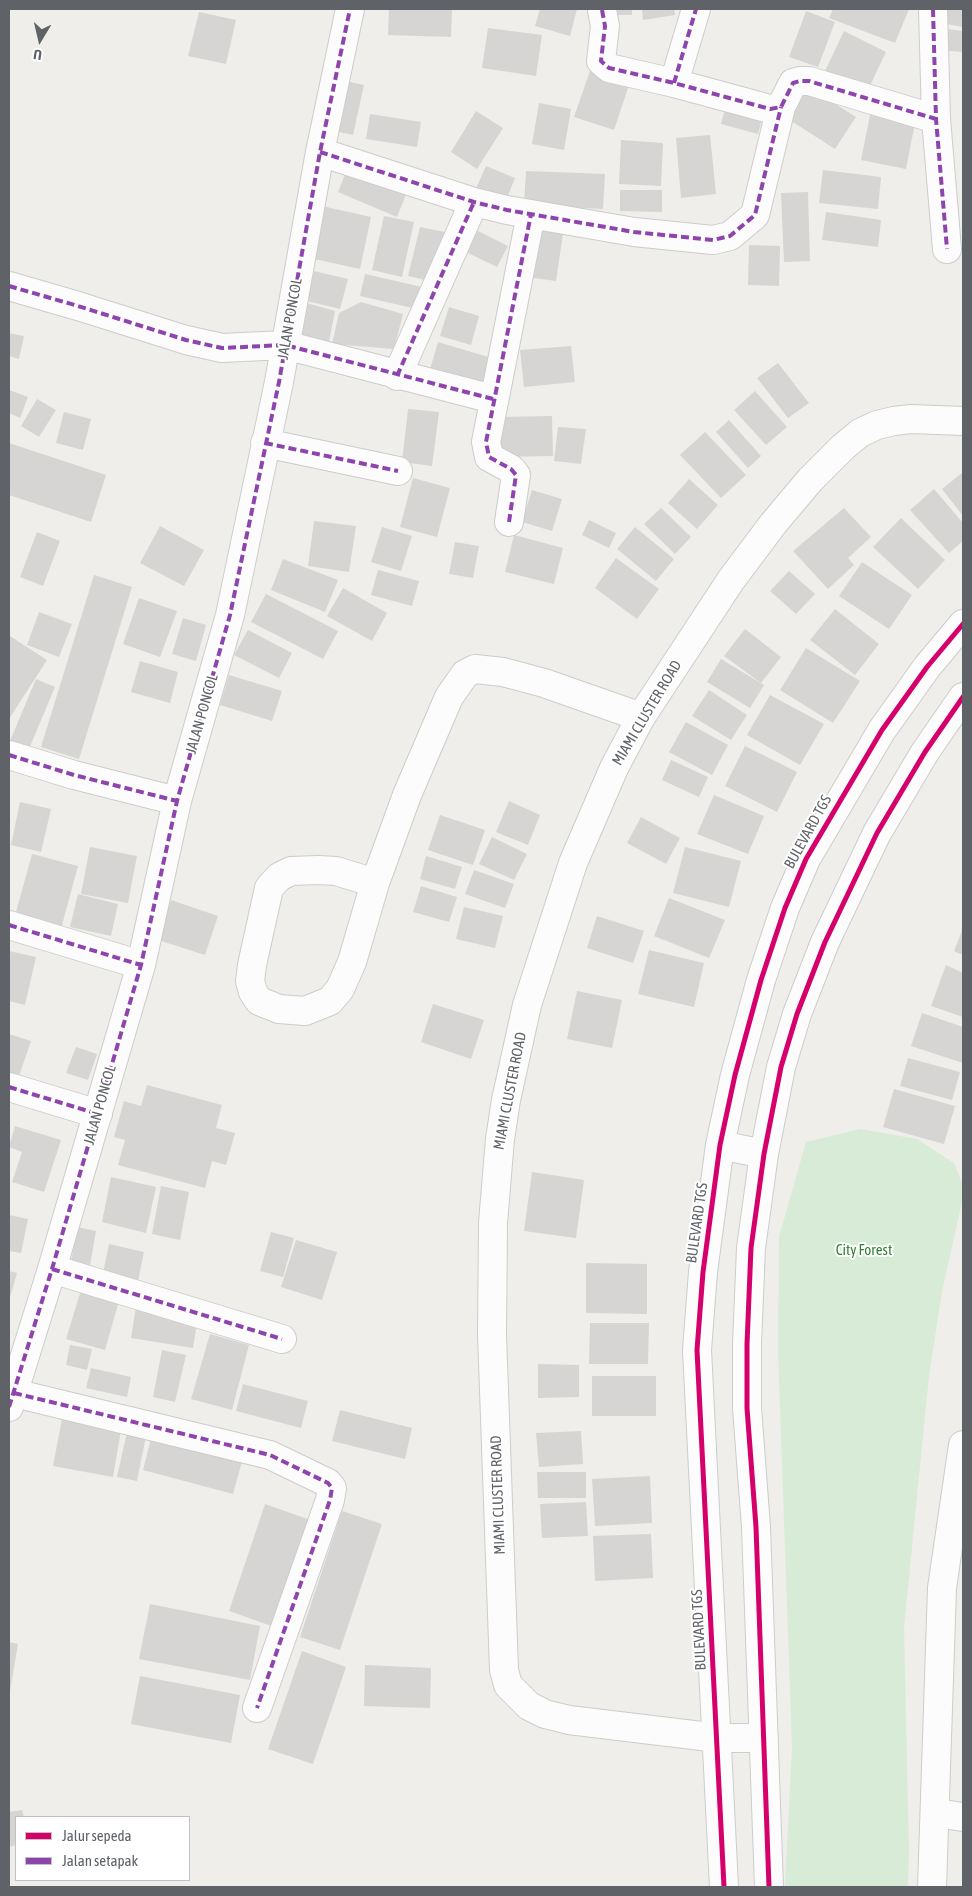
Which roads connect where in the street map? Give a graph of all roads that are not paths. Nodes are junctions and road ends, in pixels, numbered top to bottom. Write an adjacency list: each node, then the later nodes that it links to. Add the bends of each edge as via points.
1 (350, 9): 8 (street, JALAN PONCOL)
2 (696, 9): 5 (street)
3 (932, 9): 7 (street)
4 (602, 10): 5 (street, via 602,64)
5 (674, 83): 6 (street, via 761,108)
6 (782, 106): 7 (street, via 793,84 800,80); 10 (street, via 756,215 730,236 713,240 634,232)
7 (936, 119): 11 (street)
8 (320, 152): 9 (street); 13 (street, JALAN PONCOL)
9 (474, 202): 10 (street); 14 (street)
10 (531, 214): 15 (street)
11 (947, 250)
12 (9, 286): 13 (street, via 222,348)
13 (285, 345): 14 (street); 17 (street, JALAN PONCOL)
14 (396, 376): 15 (street)
15 (493, 399): 19 (street, via 487,451 489,457 516,475)
16 (963, 421): 22 (street, MIAMI CLUSTER ROAD, via 894,421 860,433 843,447 810,480 731,580)
17 (265, 443): 18 (street); 24 (street, JALAN PONCOL, via 230,615)
18 (398, 470)
19 (509, 522)
20 (963, 624): 30 (street, BULEVARD TGS, via 882,730 806,859 784,908 760,980)
21 (963, 697): 31 (street, via 925,752 877,833 825,942 797,1014 781,1067)
22 (641, 717): 25 (street, via 503,672 475,670 465,674 457,683 438,722); 38 (street, MIAMI CLUSTER ROAD, via 614,768 573,863 527,1005 500,1139 493,1223 492,1334 504,1670 508,1685 516,1696 545,1714 570,1720)
23 (9, 755): 24 (street)
24 (177, 801): 27 (street, JALAN PONCOL)
25 (375, 883): 25 (street, via 352,962 340,989 330,1001 312,1009 293,1011 259,1001 250,980 269,888 291,871 336,871)
26 (9, 925): 27 (street)
27 (141, 965): 29 (street, JALAN PONCOL)
28 (9, 1087): 29 (street)
29 (98, 1114): 32 (street, JALAN PONCOL)
30 (723, 1133): 31 (street); 38 (street, BULEVARD TGS, via 702,1272 696,1350)
31 (766, 1141): 39 (street, via 751,1248 747,1344 747,1408 756,1527)
32 (52, 1269): 33 (street); 34 (street, JALAN PONCOL)
33 (282, 1339)
34 (12, 1400): 37 (street, via 270,1455 328,1483 332,1488)
35 (963, 1445): 36 (street)
36 (953, 1590): 40 (street)
37 (257, 1708)
38 (718, 1738): 39 (street, MIAMI CLUSTER ROAD); 42 (street, BULEVARD TGS)
39 (764, 1738): 43 (street)
40 (936, 1813): 41 (street); 44 (street)
41 (963, 1817)
42 (724, 1887)
43 (769, 1887)
44 (932, 1887)

